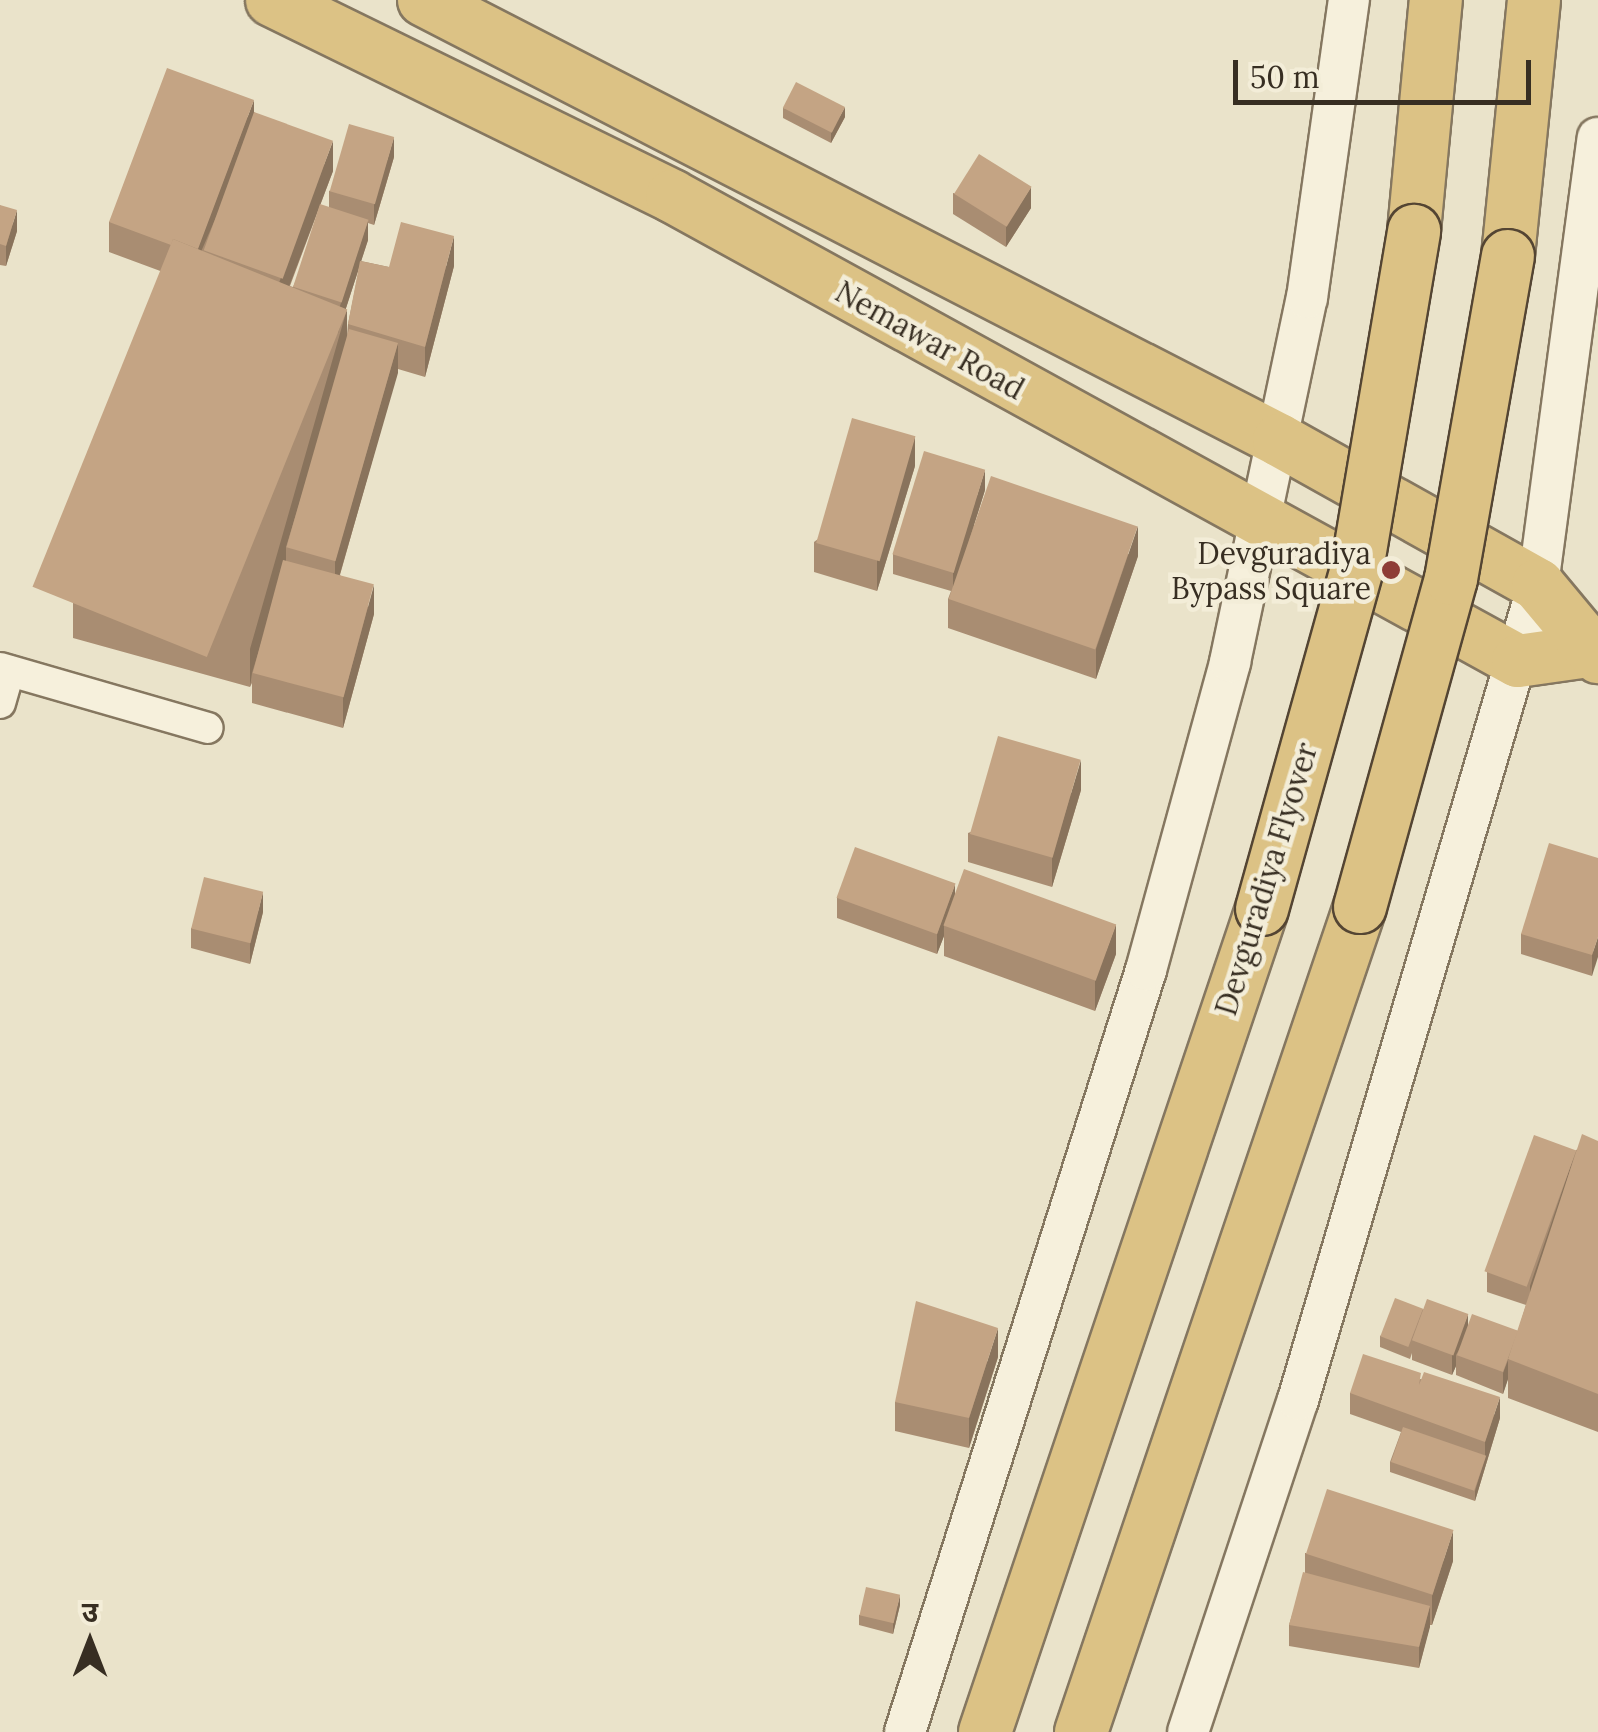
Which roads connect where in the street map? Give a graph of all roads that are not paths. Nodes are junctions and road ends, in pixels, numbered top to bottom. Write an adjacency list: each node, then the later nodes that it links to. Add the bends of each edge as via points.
1 (272, 0): 8 (highway, Nemawar Road, via 672,196)
2 (424, 0): 7 (highway)
3 (1349, 0): 7 (street)
4 (1436, 0): 16 (highway, Devguradiya Flyover, bridge, via 1414,231 1357,569 1262,910)
5 (1534, 0): 17 (highway, bridge, via 1508,256 1451,579 1360,908)
6 (1598, 138): 9 (street)
7 (1280, 440): 8 (street); 9 (highway)
8 (1263, 524): 11 (highway, Nemawar Road); 15 (street, via 1146,970)
9 (1538, 585): 10 (highway); 11 (street)
10 (1593, 654): 11 (highway)
11 (1518, 661): 18 (street, via 1298,1400)
12 (4, 670): 13 (street); 14 (street)
13 (0, 703)
14 (208, 728)
15 (905, 1732)
16 (985, 1732)
17 (1082, 1732)
18 (1188, 1732)

